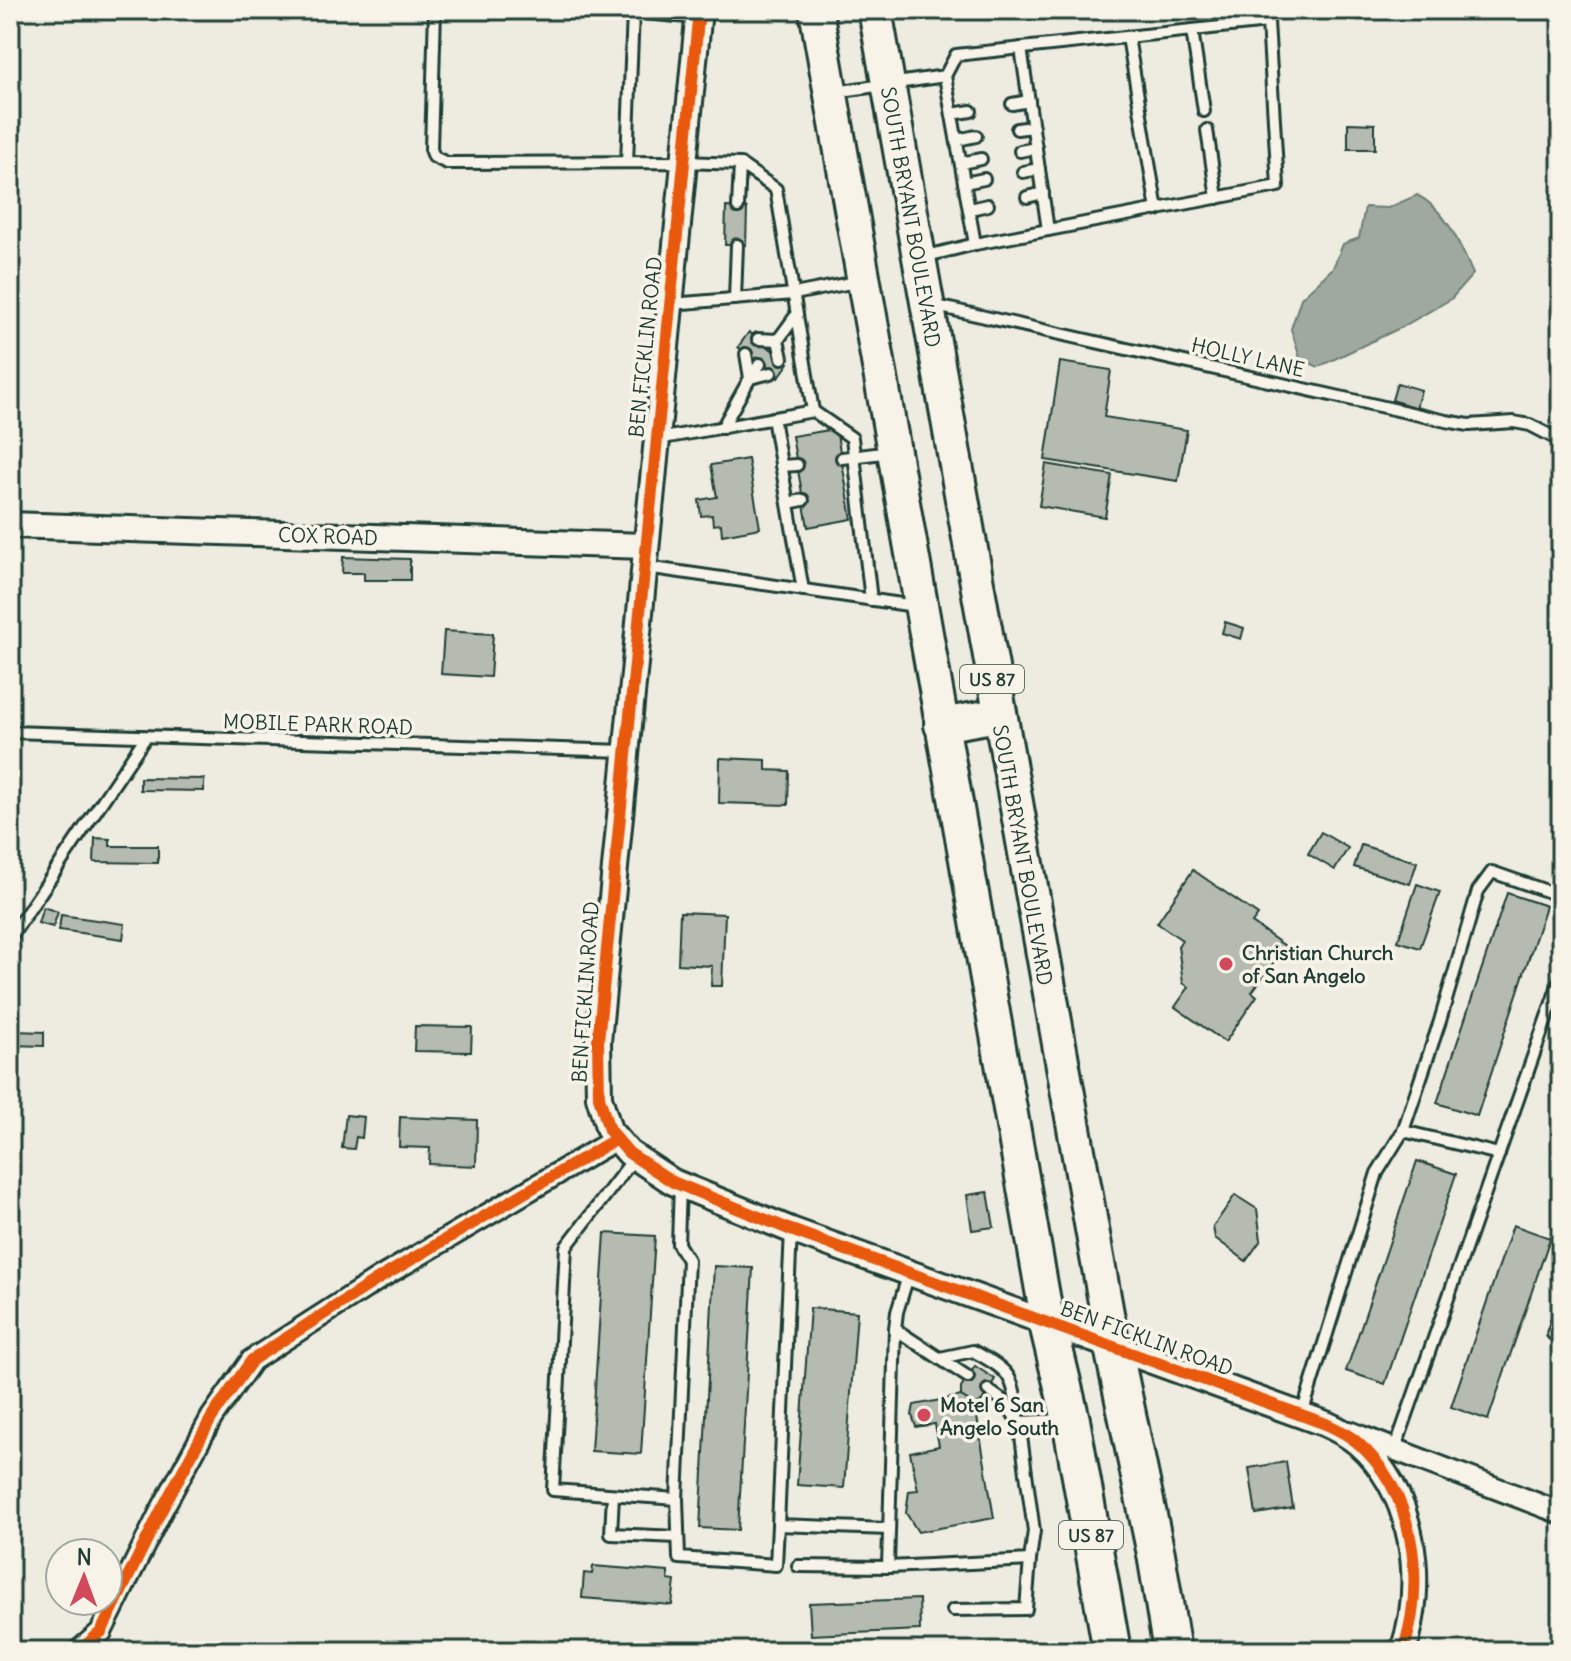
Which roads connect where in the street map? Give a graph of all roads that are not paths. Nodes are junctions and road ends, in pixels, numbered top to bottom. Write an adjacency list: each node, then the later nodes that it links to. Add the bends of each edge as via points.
1 (435, 10): 25 (lane, via 434,157 447,163)
2 (816, 10): 11 (main road, US 87)
3 (875, 10): 10 (main road, SOUTH BRYANT BOULEVARD / US 87)
4 (630, 11): 5 (lane); 25 (lane)
5 (699, 14): 26 (street, BEN FICKLIN ROAD)
6 (1192, 30): 7 (lane); 15 (lane); 35 (lane, via 1268,22 1278,186)
7 (1128, 37): 8 (lane); 39 (lane)
8 (1021, 48): 9 (lane, via 956,55); 12 (lane)
9 (945, 76): 10 (lane); 16 (lane)
10 (888, 84): 11 (lane); 43 (main road, SOUTH BRYANT BOULEVARD / US 87)
11 (829, 93): 44 (main road, US 87)
12 (1029, 101): 13 (lane); 17 (lane)
13 (1012, 104)
14 (971, 111): 16 (lane)
15 (1204, 111)
16 (952, 114): 21 (lane)
17 (1033, 127): 18 (lane); 22 (lane)
18 (1017, 129)
19 (1207, 130): 35 (lane)
20 (976, 136): 21 (lane)
21 (957, 140): 27 (lane)
22 (1036, 148): 23 (lane); 29 (lane)
23 (1020, 151)
24 (981, 159): 27 (lane)
25 (627, 162): 26 (lane)
26 (684, 162): 28 (lane); 48 (street, BEN FICKLIN ROAD)
27 (961, 163): 32 (lane)
28 (740, 164): 37 (lane); 45 (lane, via 776,189)
29 (1039, 169): 30 (lane); 33 (lane)
30 (1023, 172)
31 (984, 179): 32 (lane)
32 (964, 183): 38 (lane)
33 (1043, 193): 34 (lane); 40 (lane)
34 (1027, 197)
35 (1217, 198): 39 (lane)
36 (988, 205): 38 (lane)
37 (738, 207)
38 (970, 209): 41 (lane)
39 (1157, 210): 40 (lane)
40 (1048, 230): 41 (lane)
41 (975, 244): 43 (lane)
42 (737, 245): 46 (lane)
43 (918, 259): 47 (main road, SOUTH BRYANT BOULEVARD / US 87)
44 (863, 281): 45 (lane); 62 (main road, US 87)
45 (794, 294): 46 (lane); 49 (lane)
46 (735, 299): 48 (lane)
47 (926, 303): 61 (lane, HOLLY LANE, via 1446,421 1530,425); 74 (main road, SOUTH BRYANT BOULEVARD / US 87)
48 (669, 304): 60 (street, BEN FICKLIN ROAD)
49 (797, 314): 51 (lane); 57 (lane)
50 (758, 339): 51 (lane)
51 (775, 344): 53 (lane)
52 (746, 354): 56 (lane)
53 (782, 358)
54 (760, 364): 56 (lane)
55 (771, 373): 56 (lane)
56 (750, 378): 59 (lane)
57 (813, 411): 58 (lane); 63 (lane, via 852,438)
58 (773, 418): 59 (lane); 66 (lane)
59 (722, 428): 60 (lane)
60 (656, 440): 70 (street, BEN FICKLIN ROAD)
61 (1561, 441)
62 (893, 452): 63 (lane); 73 (main road, US 87)
63 (854, 456): 64 (lane); 72 (lane, via 853,492)
64 (842, 458)
65 (797, 465): 66 (lane)
66 (781, 466): 68 (lane)
67 (803, 500): 68 (lane)
68 (788, 503): 71 (lane)
69 (10, 525): 70 (street, COX ROAD)
70 (645, 556): 71 (lane); 78 (street, BEN FICKLIN ROAD)
71 (803, 590): 72 (lane)
72 (871, 600): 73 (lane)
73 (921, 607): 75 (main road, US 87)
74 (998, 715): 75 (main road); 93 (main road, SOUTH BRYANT BOULEVARD / US 87)
75 (941, 725): 90 (main road, US 87)
76 (10, 732): 77 (lane, MOBILE PARK ROAD)
77 (145, 738): 78 (lane, MOBILE PARK ROAD); 80 (lane)
78 (625, 751): 83 (street, BEN FICKLIN ROAD, via 597,1060 599,1097)
79 (1561, 896): 82 (lane, via 1492,872 1478,891)
80 (10, 938)
81 (1561, 977): 84 (lane)
82 (1403, 1131): 84 (lane); 97 (lane, via 1377,1173)
83 (616, 1139): 85 (street, BEN FICKLIN ROAD); 111 (street, via 252,1360 212,1417 101,1632)
84 (1499, 1154): 100 (lane)
85 (635, 1157): 86 (street, BEN FICKLIN ROAD); 101 (lane, via 566,1247 553,1490)
86 (680, 1185): 87 (street, BEN FICKLIN ROAD); 102 (lane, via 678,1244 688,1260)
87 (791, 1230): 88 (street, BEN FICKLIN ROAD); 104 (lane)
88 (909, 1273): 90 (street, BEN FICKLIN ROAD); 91 (lane)
89 (1561, 1310): 92 (lane, via 1553,1334)
90 (1048, 1324): 93 (street, BEN FICKLIN ROAD); 98 (highway, US 87)
91 (895, 1329): 94 (lane); 105 (lane)
92 (1561, 1336)
93 (1113, 1347): 97 (street, BEN FICKLIN ROAD); 113 (highway, SOUTH BRYANT BOULEVARD / US 87)
94 (940, 1358): 95 (lane); 99 (lane, via 973,1351 1003,1367 1012,1380)
95 (968, 1377)
96 (988, 1390): 99 (lane)
97 (1302, 1415): 100 (street, BEN FICKLIN ROAD)
98 (1071, 1420): 99 (lane); 112 (highway, US 87)
99 (1019, 1422): 107 (lane, via 1034,1531)
100 (1388, 1459): 103 (street); 114 (street, BEN FICKLIN ROAD, via 1412,1551 1414,1602)
101 (613, 1495): 102 (lane); 106 (lane, via 611,1534)
102 (677, 1499): 106 (lane)
103 (1561, 1513)
104 (778, 1525): 105 (lane); 106 (lane, via 776,1565 679,1558)
105 (889, 1529): 109 (lane)
106 (678, 1537)
107 (1030, 1560): 109 (lane); 110 (lane, via 1026,1609)
108 (798, 1566): 109 (lane)
109 (888, 1567)
110 (953, 1610)
111 (79, 1651)
112 (1112, 1651)
113 (1172, 1651)
114 (1403, 1651)

